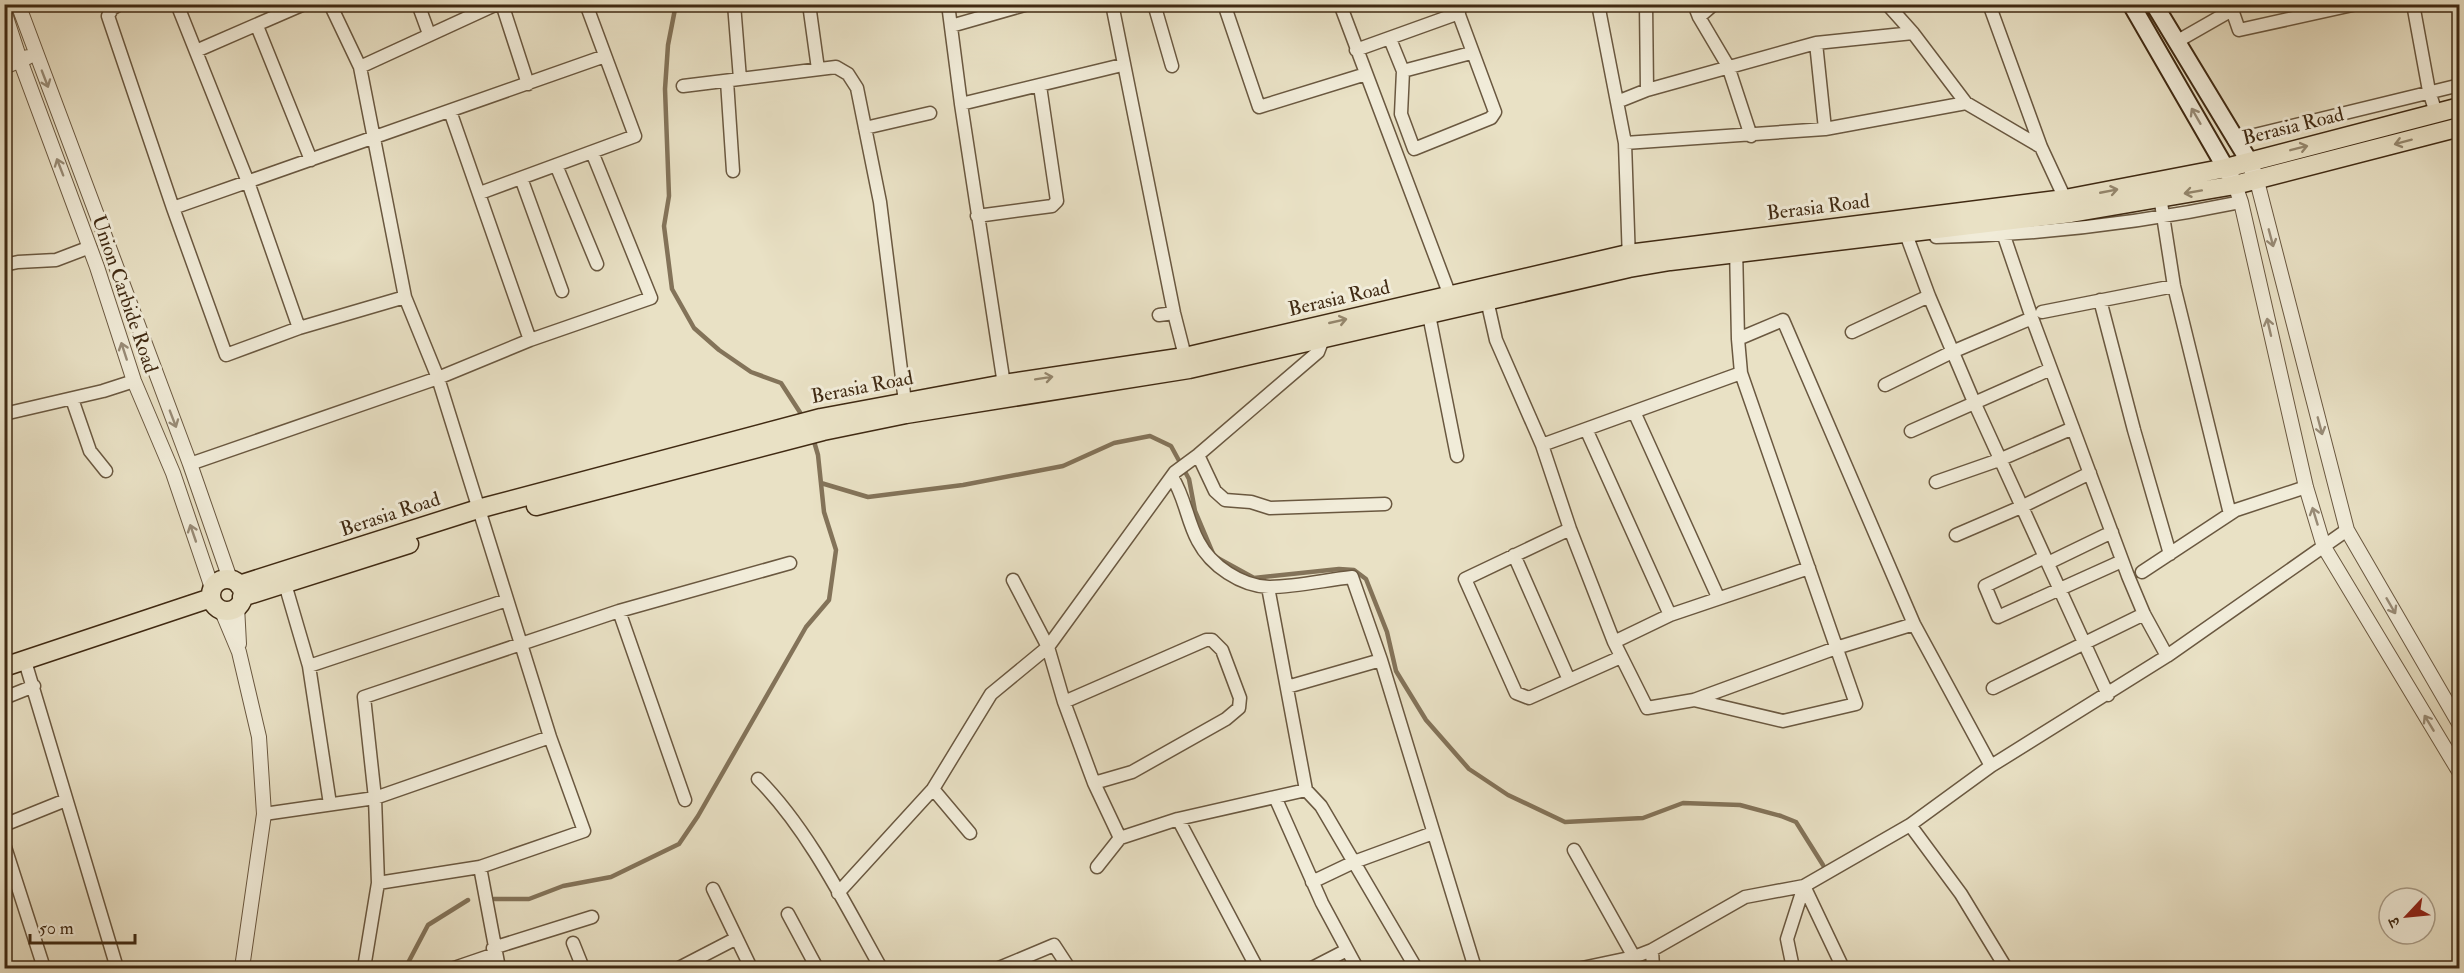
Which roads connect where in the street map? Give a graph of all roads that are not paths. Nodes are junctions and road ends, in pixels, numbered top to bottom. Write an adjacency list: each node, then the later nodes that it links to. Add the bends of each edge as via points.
1 (120, 4): 93 (street, via 108,16)
2 (177, 4): 42 (street)
3 (304, 4): 32 (street)
4 (330, 4): 47 (street)
5 (418, 4): 35 (street)
6 (497, 4): 35 (street)
7 (502, 4): 57 (street)
8 (586, 4): 45 (street)
9 (734, 4): 55 (street)
10 (809, 4): 52 (street)
11 (948, 4): 33 (street)
12 (1028, 4): 33 (street)
13 (1112, 4): 48 (street)
14 (1154, 4): 49 (street)
15 (1224, 4): 54 (street, via 1259,106)
16 (1340, 4): 41 (street)
17 (1598, 4): 63 (street)
18 (1647, 4): 61 (street)
19 (1694, 4): 31 (street)
20 (1714, 4): 31 (street)
21 (1887, 4): 34 (street)
22 (1989, 4): 77 (street)
23 (2131, 4): 84 (main road, one-way to 23)
24 (2154, 4): 38 (main road)
25 (2357, 4): 27 (street, via 2239,30)
26 (2413, 4): 62 (street)
27 (2231, 7): 38 (street)
28 (20, 9): 30 (street); 36 (street, Union Carbide Road)
29 (1457, 9): 37 (street); 43 (street)
30 (5, 16): 40 (street, Union Carbide Road)
31 (1699, 17): 50 (street)
32 (257, 26): 42 (street); 81 (street)
33 (951, 26): 65 (street)
34 (1913, 33): 39 (street); 64 (street)
35 (429, 34): 47 (street)
36 (30, 39): 40 (street); 44 (street, Union Carbide Road)
37 (1390, 39): 41 (street); 53 (street)
38 (2176, 42): 75 (main road)
39 (1816, 43): 50 (street); 72 (street)
40 (9, 46): 46 (street, Union Carbide Road)
41 (1356, 50): 54 (street)
42 (196, 51): 88 (street)
43 (1471, 53): 53 (street); 78 (street, via 1495,112 1491,118)
44 (36, 54): 46 (street); 139 (street, Union Carbide Road, one-way to 139)
45 (605, 56): 57 (street); 79 (street, via 635,136)
46 (20, 60): 51 (street); 99 (street, Union Carbide Road, one-way to 46)
47 (360, 66): 74 (street)
48 (1122, 66): 60 (street); 110 (street)
49 (1172, 66)
50 (1728, 66): 61 (street); 73 (street)
51 (4, 67)
52 (818, 69): 55 (street); 71 (street, via 836,68 848,74 857,88)
53 (1403, 71): 78 (street, via 1401,114)
54 (1366, 74): 80 (street)
55 (740, 79): 56 (street)
56 (727, 81): 59 (street); 85 (street)
57 (528, 84): 67 (street)
58 (2460, 85): 62 (street)
59 (683, 86)
60 (1040, 86): 65 (street); 94 (street, via 1057,201 1052,206)
61 (1647, 90): 63 (street)
62 (2429, 91): 69 (street); 75 (street)
63 (1617, 102): 76 (street)
64 (1966, 103): 72 (street); 77 (street)
65 (961, 104): 94 (street)
66 (2460, 107): 69 (main road, Berasia Road)
67 (450, 111): 74 (street); 90 (street)
68 (930, 113): 71 (street)
69 (2436, 113): 82 (main road, Berasia Road, one-way to 69)
70 (2460, 127): 87 (main road, Berasia Road, one-way to 87)
71 (865, 128): 129 (street, via 880,202)
72 (1825, 129): 73 (street)
73 (1751, 136): 76 (street)
74 (373, 140): 81 (street); 106 (street)
75 (2234, 140): 82 (main road)
76 (1625, 143): 100 (street)
77 (2041, 147): 92 (street)
78 (1414, 149): 80 (street)
79 (592, 152): 83 (street); 118 (street, via 651,297)
80 (1398, 155): 109 (street)
81 (311, 160): 88 (street)
82 (2249, 161): 84 (main road, Berasia Road); 87 (main road)
83 (556, 165): 86 (street); 101 (street)
84 (2226, 168): 89 (main road, Berasia Road); 91 (main road)
85 (733, 171)
86 (521, 178): 90 (street); 104 (street)
87 (2257, 181): 91 (main road, Berasia Road); 150 (street, one-way to 150)
88 (248, 182): 93 (street); 114 (street)
89 (2159, 190): 91 (main road, Berasia Road, one-way to 89); 92 (main road, Berasia Road); 95 (street)
90 (480, 193): 118 (street)
91 (2238, 194): 95 (street); 144 (street, one-way to 91)
92 (2068, 206): 96 (main road, Berasia Road)
93 (172, 208): 114 (street, via 226,355)
94 (977, 216): 126 (street)
95 (2163, 219): 97 (street); 103 (street)
96 (1904, 230): 97 (street); 98 (main road, Berasia Road); 105 (street)
97 (2004, 236): 113 (street)
98 (1736, 246): 100 (main road, Berasia Road); 117 (street)
99 (90, 247): 102 (street, via 56,260); 124 (street, Union Carbide Road, one-way to 99)
100 (1629, 261): 107 (main road, Berasia Road); 109 (main road, Berasia Road)
101 (597, 264)
102 (4, 265)
103 (2174, 286): 108 (street); 147 (street)
104 (562, 291)
105 (1929, 296): 115 (street); 119 (street)
106 (405, 297): 114 (street); 123 (street)
107 (1487, 300): 109 (main road, Berasia Road); 135 (street, via 1496,340)
108 (2100, 300): 113 (street); 154 (street)
109 (1452, 302): 112 (main road, Berasia Road); 120 (main road, Berasia Road, one-way to 109)
110 (1174, 313): 111 (street); 120 (street)
111 (1159, 315)
112 (1429, 315): 116 (main road, Berasia Road); 136 (street)
113 (2037, 315): 119 (street); 121 (street)
114 (299, 328)
115 (1852, 332)
116 (1323, 339): 120 (main road, Berasia Road); 137 (street, via 1318,352)
117 (1738, 339): 122 (street); 171 (street, via 1783,320)
118 (530, 340): 123 (street)
119 (1952, 352): 125 (street); 128 (street)
120 (1187, 363): 126 (main road, Berasia Road)
121 (2051, 369): 128 (street); 132 (street)
122 (1741, 373): 131 (street); 159 (street)
123 (438, 378): 139 (street); 148 (street)
124 (134, 381): 127 (street); 165 (street, Union Carbide Road, one-way to 124)
125 (1885, 384)
126 (1005, 391): 129 (main road, Berasia Road)
127 (72, 399): 130 (street); 140 (street, via 90,452)
128 (1974, 402): 134 (street); 138 (street)
129 (905, 408): 148 (main road, Berasia Road, via 777,436)
130 (4, 414)
131 (1635, 414): 133 (street); 166 (street)
132 (2073, 428): 138 (street); 141 (street)
133 (1586, 429): 135 (street); 170 (street)
134 (1911, 431)
135 (1542, 445): 149 (street)
136 (1457, 456)
137 (1195, 458): 142 (street); 145 (street, via 1225,500 1270,508)
138 (1999, 460): 143 (street); 146 (street)
139 (190, 464): 165 (street, Union Carbide Road)
140 (106, 471)
141 (2090, 473): 146 (street); 151 (street)
142 (1173, 475): 163 (street, via 1198,542 1217,566 1237,579); 175 (street)
143 (1936, 482)
144 (2306, 487): 147 (street); 153 (street, one-way to 144)
145 (1385, 504)
146 (2021, 507): 152 (street); 156 (street)
147 (2230, 514): 154 (street)
148 (480, 515): 162 (main road, Berasia Road); 165 (main road, Berasia Road); 167 (street)
149 (1570, 529): 155 (street); 172 (street)
150 (2347, 530): 153 (street); 191 (street, one-way to 191)
151 (2112, 532): 156 (street); 157 (street)
152 (1956, 535)
153 (2324, 547): 177 (street); 194 (street, one-way to 153)
154 (2170, 554): 160 (street)
155 (1514, 555): 183 (street); 183 (street, via 1465,579 1516,693 1529,698)
156 (2046, 560): 164 (street); 164 (street, via 1985,586 1998,617)
157 (2122, 561): 164 (street); 169 (street)
158 (790, 563): 168 (street)
159 (1809, 568): 166 (street); 176 (street)
160 (2142, 572)
161 (1013, 580): 175 (street)
162 (285, 584): 165 (main road, Berasia Road); 181 (street)
163 (1268, 587): 180 (street, via 1352,577); 185 (street)
164 (2060, 590): 173 (street)
165 (228, 595): 179 (main road, Berasia Road); 204 (street, via 259,737)
166 (1718, 597): 170 (street)
167 (507, 600): 174 (street); 181 (street)
168 (619, 611): 174 (street); 202 (street)
169 (2144, 614): 173 (street); 177 (street)
170 (1670, 615): 172 (street)
171 (1914, 624): 176 (street); 193 (street)
172 (1614, 642): 178 (street)
173 (2084, 643): 186 (street); 187 (street)
174 (520, 645): 192 (street); 200 (street, via 364,698)
175 (1048, 647): 190 (street); 197 (street, via 992,694)
176 (1836, 648): 189 (street); 189 (street, via 1856,704 1783,721)
177 (2167, 656): 187 (street)
178 (1620, 657): 183 (street); 189 (street, via 1647,708)
179 (24, 658): 182 (main road, Berasia Road); 184 (street)
180 (1381, 660): 185 (street); 209 (street)
181 (309, 666): 203 (street)
182 (4, 667)
183 (1569, 680)
184 (34, 686): 188 (street); 201 (street)
185 (1287, 687): 198 (street)
186 (1993, 688)
187 (2108, 695): 193 (street)
188 (4, 698)
189 (1694, 700)
190 (1064, 702): 196 (street); 196 (street, via 1206,640 1212,640 1222,650 1240,698 1239,708 1226,719 1132,772)
191 (2460, 725)
192 (550, 737): 200 (street); 214 (street, via 584,831)
193 (1991, 766): 207 (street)
194 (2460, 773)
195 (758, 779): 220 (street, via 781,802)
196 (1094, 783): 210 (street)
197 (933, 789): 208 (street); 220 (street)
198 (1306, 790): 199 (street); 213 (street, via 1321,806)
199 (1275, 797): 205 (street); 216 (street)
200 (375, 798): 203 (street); 217 (street)
201 (66, 800): 206 (street); 230 (street)
202 (685, 800)
203 (330, 804): 204 (street)
204 (264, 814): 231 (street)
205 (1179, 819): 210 (street); 242 (street)
206 (4, 825)
207 (1910, 825): 218 (street); 251 (street, via 1961,894)
208 (970, 832)
209 (1433, 833): 213 (street); 246 (street)
210 (1120, 837): 215 (street)
211 (4, 844): 229 (street)
212 (1574, 850): 228 (street)
213 (1354, 862): 216 (street); 245 (street)
214 (480, 867): 217 (street); 227 (street)
215 (1097, 867)
216 (1312, 882): 225 (street)
217 (378, 883): 232 (street)
218 (1804, 886): 226 (street, via 1745,897); 249 (street, via 1787,939); 250 (street)
219 (712, 890): 223 (street)
220 (838, 893): 239 (street)
221 (788, 914): 238 (street)
222 (592, 917): 227 (street)
223 (735, 939): 236 (street); 237 (street)
224 (573, 943): 235 (street)
225 (1347, 950): 243 (street); 244 (street)
226 (1652, 950): 228 (street); 248 (street)
227 (494, 951): 233 (street); 234 (street)
228 (1634, 957): 247 (street)
229 (44, 969)
230 (117, 969)
231 (242, 969)
232 (364, 969)
233 (454, 969)
234 (499, 969)
235 (583, 969)
236 (679, 969)
237 (751, 969)
238 (817, 969)
239 (881, 969)
240 (999, 969): 241 (street, via 1054,945)
241 (1069, 969)
242 (1257, 969)
243 (1312, 969)
244 (1357, 969)
245 (1416, 969)
246 (1475, 969)
247 (1582, 969)
248 (1653, 969)
249 (1793, 969)
250 (1843, 969)
251 (2006, 969)

